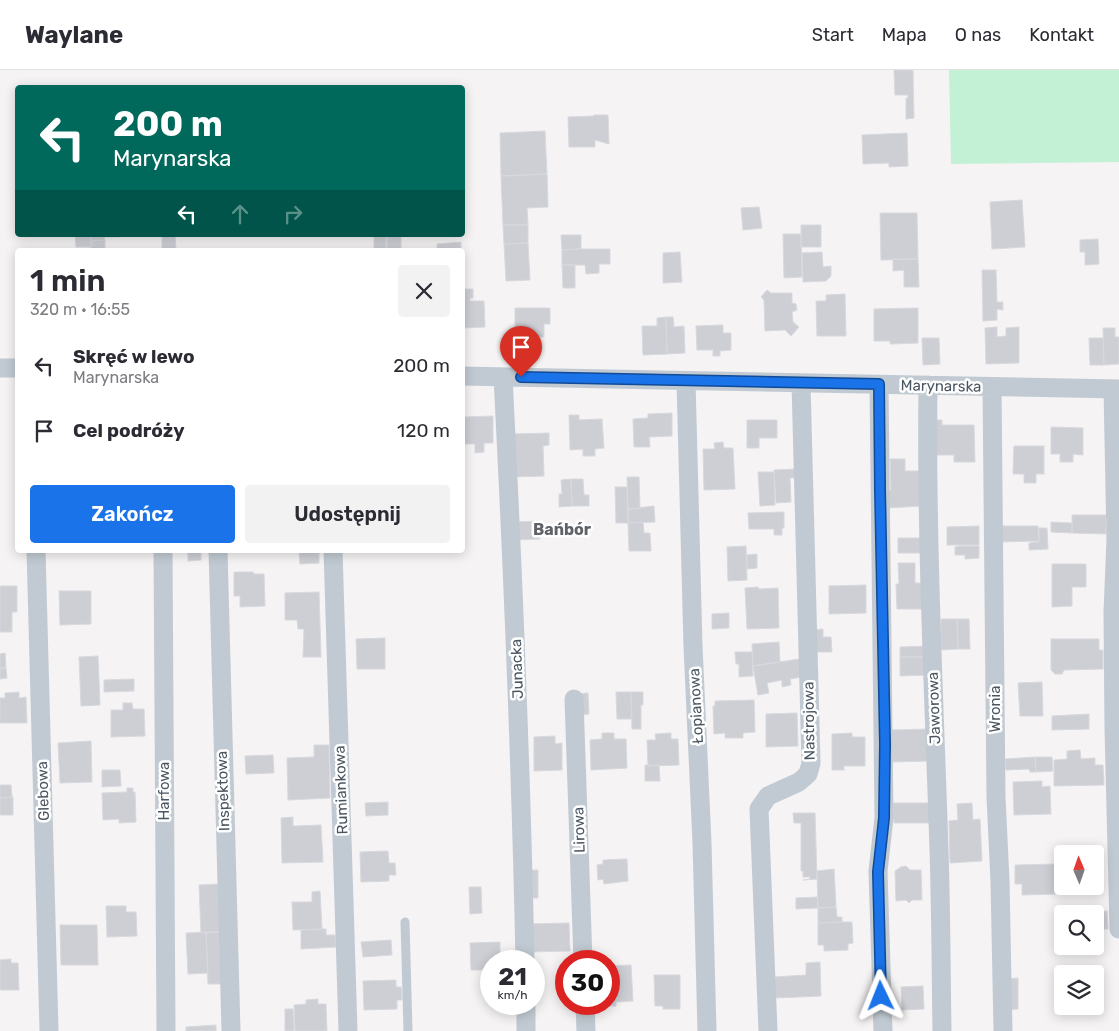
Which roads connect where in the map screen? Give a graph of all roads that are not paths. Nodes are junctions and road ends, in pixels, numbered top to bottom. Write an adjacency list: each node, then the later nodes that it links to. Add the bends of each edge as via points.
1 (0, 368): 2 (street)
2 (15, 368)
3 (465, 376): 4 (street, Marynarska)
4 (503, 377): 5 (street, Marynarska); 18 (street, Junacka, via 521,780)
5 (686, 381): 6 (street, Marynarska); 29 (street, Łopianowa)
6 (801, 383): 7 (street, Marynarska); 30 (street, Nastrojowa, via 811,762 808,774 799,782 768,796 759,809)
7 (879, 384): 8 (street, Marynarska); 31 (street, via 884,818 878,872)
8 (928, 385): 9 (street, Marynarska); 32 (street, Jaworowa)
9 (992, 387): 10 (street, Marynarska); 33 (street, Wronia, via 996,797)
10 (1116, 389): 17 (street, via 1113,612)
11 (36, 553): 22 (street, Glebowa)
12 (163, 553): 23 (street, Harfowa)
13 (218, 553): 24 (street, Inspektowa)
14 (334, 553): 25 (street, Rumiankowa)
15 (574, 700): 19 (street, Lirowa)
16 (405, 922): 26 (lane)
17 (1119, 929)
18 (525, 950)
19 (583, 950)
20 (526, 1015): 27 (street)
21 (585, 1015): 28 (street)
22 (49, 1031)
23 (166, 1031)
24 (230, 1031)
25 (348, 1031)
26 (408, 1031)
27 (526, 1031)
28 (586, 1031)
29 (707, 1031)
30 (768, 1031)
31 (883, 1031)
32 (942, 1031)
33 (1003, 1031)

